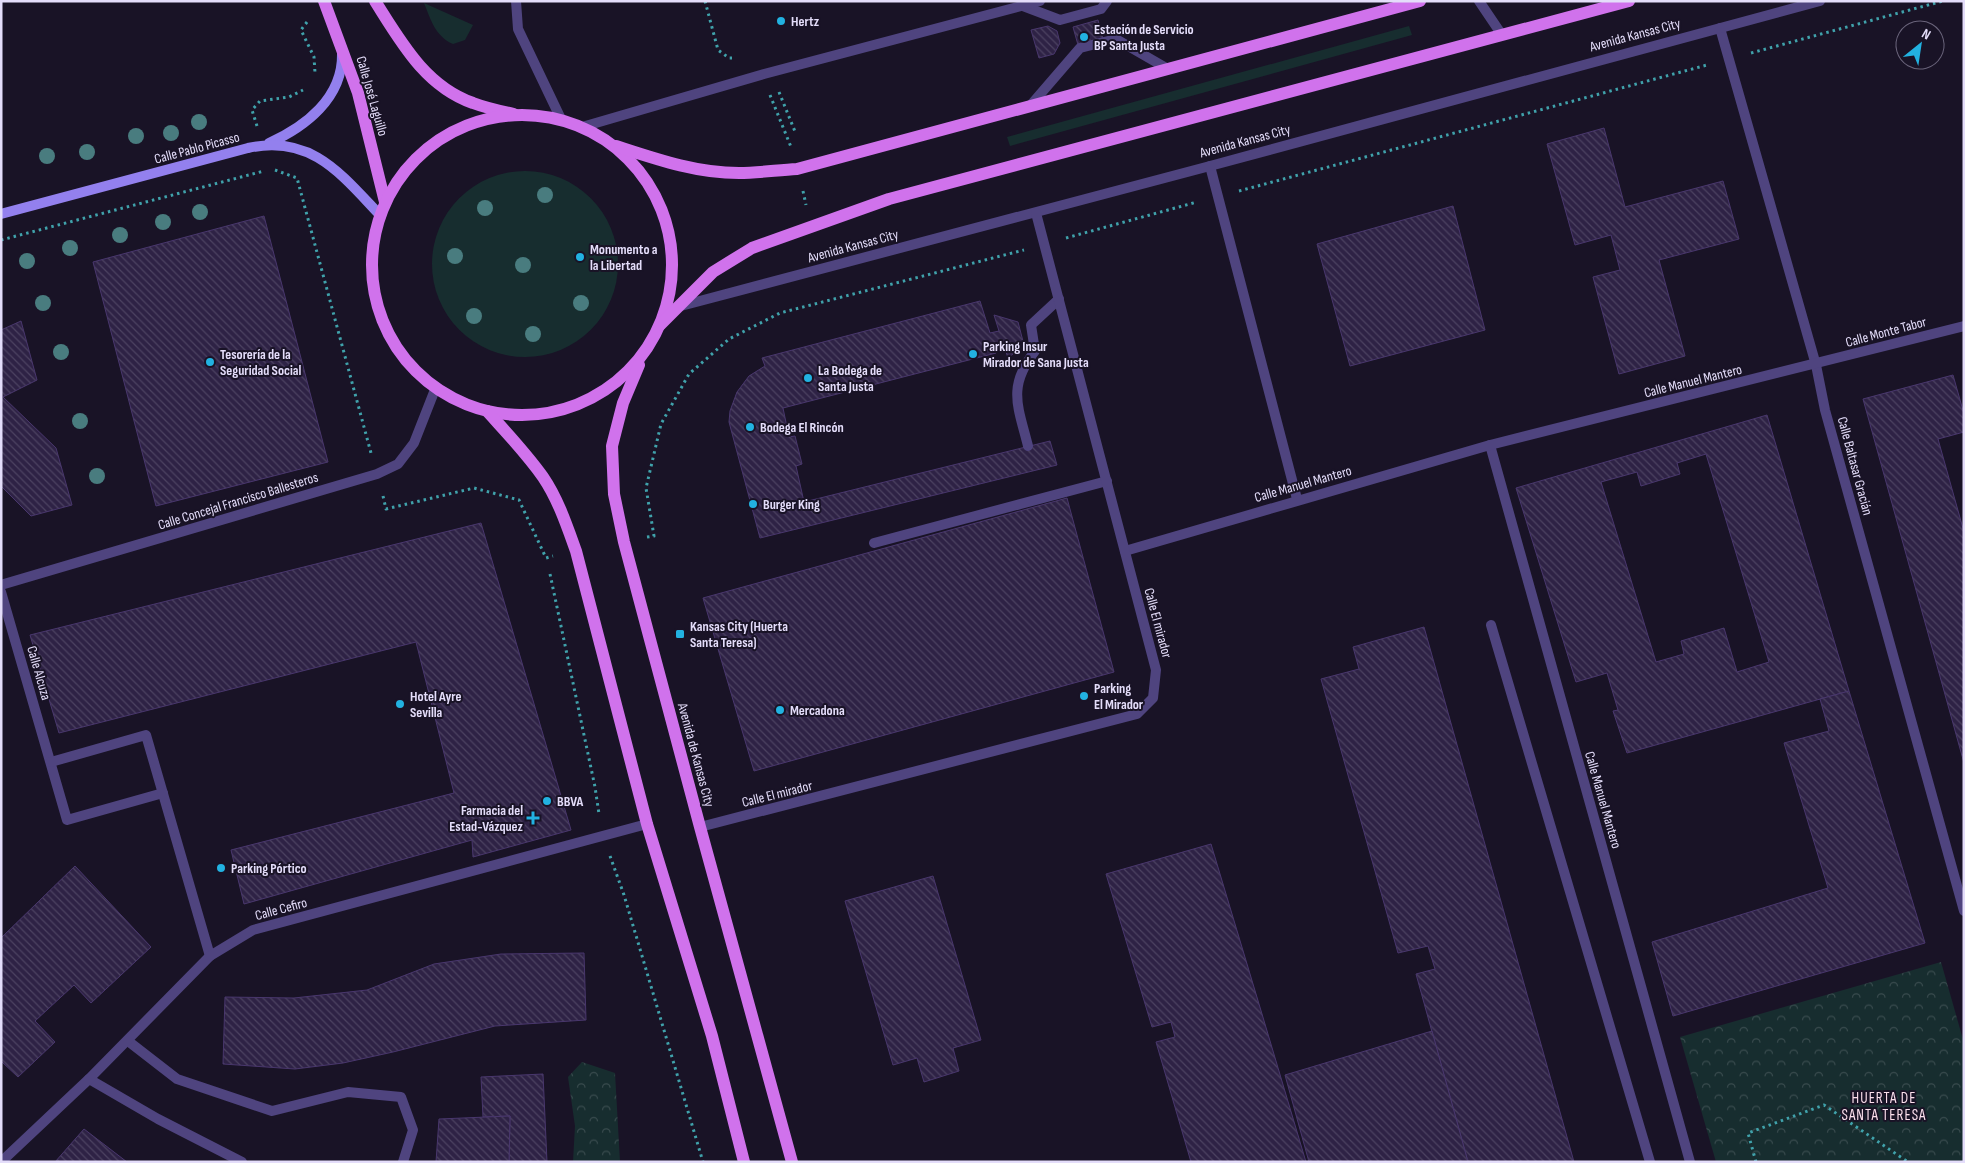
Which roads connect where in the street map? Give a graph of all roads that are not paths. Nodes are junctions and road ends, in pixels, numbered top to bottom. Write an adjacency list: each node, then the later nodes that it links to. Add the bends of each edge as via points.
1 (324, 1): 13 (main road, Calle José Laguillo)
2 (375, 1): 16 (main road, via 410,54 442,88 472,103)
3 (516, 1): 17 (street, via 518,29)
4 (1040, 1): 10 (street)
5 (1107, 1): 10 (street, via 1101,9 1060,20)
6 (1420, 1): 14 (main road)
7 (1479, 1): 12 (street)
8 (1629, 1): 12 (main road, Avenida Kansas City)
9 (1820, 1): 11 (street, Avenida Kansas City)
10 (1023, 6): 18 (street, via 764,74)
11 (1720, 28): 21 (street, Avenida Kansas City); 31 (street, Calle Baltasar Gracián)
12 (1502, 35): 27 (main road, Avenida Kansas City, via 889,199 752,248 713,272)
13 (342, 48): 19 (main road, via 336,88 328,100 288,134); 22 (main road, Calle José Laguillo, via 358,93)
14 (1168, 69): 15 (main road); 15 (street, via 1116,39 1080,48)
15 (1030, 106): 20 (main road, via 797,169 739,173 709,171 669,164)
16 (516, 115): 17 (main road); 22 (main road, via 466,125 443,138 415,159)
17 (561, 119): 18 (main road)
18 (582, 127): 20 (main road)
19 (264, 145): 24 (main road, Calle Pablo Picasso); 25 (main road, Calle Pablo Picasso, via 282,144 320,158)
20 (613, 146): 28 (main road, via 640,173 662,210 671,238 674,267 667,308)
21 (1210, 166): 23 (street, Avenida Kansas City); 37 (street)
22 (385, 202): 25 (main road)
23 (1036, 213): 26 (street, Calle El mirador); 27 (street, Avenida Kansas City)
24 (1, 214)
25 (380, 215): 32 (main road, via 373,247 372,279 379,311 397,347 412,366)
26 (1059, 299): 35 (street, via 1031,325 1035,351 1023,366 1017,384 1018,404); 36 (street, Calle El mirador)
27 (676, 307): 28 (main road, Avenida Kansas City)
28 (660, 325): 30 (main road)
29 (1964, 326): 31 (street, Calle Monte Tabor)
30 (644, 356): 33 (main road, via 604,392 577,406 516,416); 46 (main road, Avenida de Kansas City, via 623,403 612,446 614,494)
31 (1816, 365): 34 (street, Calle Manuel Mantero); 47 (street, Calle Baltasar Gracián, via 1825,410)
32 (436, 387): 33 (main road, via 463,404); 40 (street, Calle Concejal Francisco Ballesteros, via 414,444 398,464 377,474)
33 (487, 411): 45 (main road, via 544,478 561,511 576,551)
34 (1490, 445): 37 (street, Calle Manuel Mantero); 57 (street, Calle Manuel Mantero)
35 (1028, 446)
36 (1107, 481): 38 (street); 39 (street, Calle El mirador)
37 (1297, 499): 39 (street, Calle Manuel Mantero)
38 (874, 543)
39 (1125, 551): 46 (street, Calle El mirador, via 1156,670 1153,698 1136,714)
40 (1, 585)
41 (1, 592): 43 (street, Calle Alcuza)
42 (1491, 624): 56 (street)
43 (50, 762): 44 (street, Calle Alcuza, via 67,820); 44 (street, via 146,735)
44 (163, 793): 48 (street)
45 (647, 824): 48 (street, Calle Cefiro, via 253,930); 54 (main road, via 712,1036)
46 (700, 827): 55 (main road, Avenida de Kansas City)
47 (1964, 911)
48 (210, 956): 49 (street, Calle Cefiro)
49 (128, 1041): 50 (street, Calle Cefiro); 53 (street, via 177,1079 272,1111 348,1092 401,1097 413,1130)
50 (89, 1079): 51 (street, Calle Cefiro); 52 (street)
51 (1, 1162)
52 (242, 1162)
53 (403, 1162)
54 (744, 1162)
55 (792, 1162)
56 (1650, 1162)
57 (1690, 1162)

